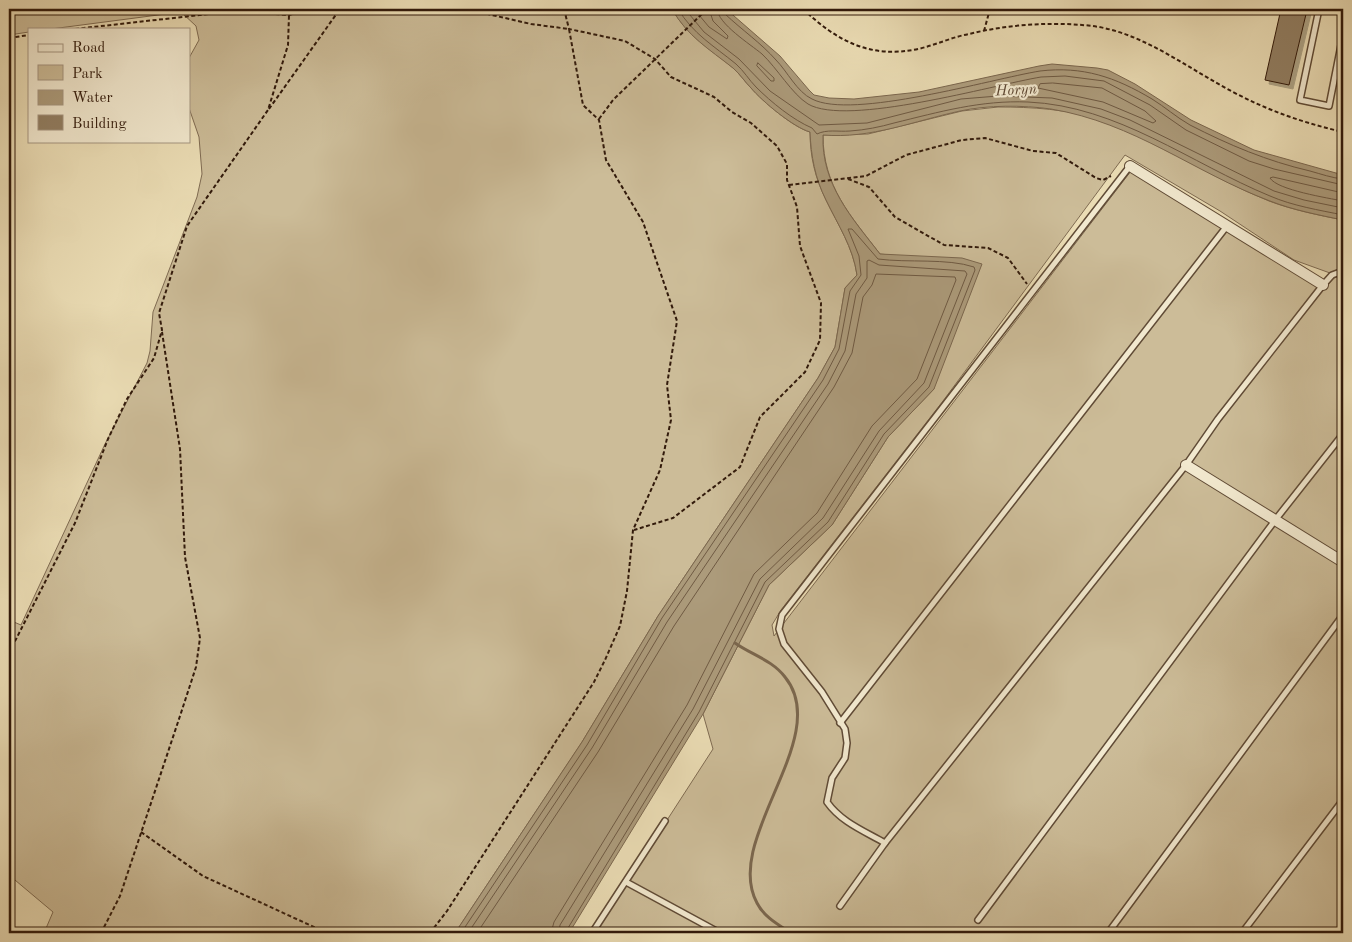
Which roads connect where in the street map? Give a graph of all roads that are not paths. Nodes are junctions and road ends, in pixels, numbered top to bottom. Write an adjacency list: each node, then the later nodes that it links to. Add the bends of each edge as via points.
1 (1319, 9): 2 (lane, via 1300,100 1329,106)
2 (1343, 35)
3 (1130, 166): 4 (street); 12 (lane, via 782,615 779,629 784,644 826,698)
4 (1227, 226): 6 (street); 12 (lane)
5 (1343, 271): 6 (lane, via 1332,275)
6 (1323, 285): 8 (lane)
7 (1343, 434): 9 (lane)
8 (1186, 464): 9 (street); 15 (lane)
9 (1276, 519): 10 (street); 18 (lane)
10 (1343, 562)
11 (1343, 615): 21 (lane)
12 (840, 723): 15 (lane, via 845,729 845,758 832,778 828,802 833,811 848,822)
13 (1343, 800): 22 (lane)
14 (665, 821): 16 (lane)
15 (884, 842): 17 (lane)
16 (626, 882): 19 (lane); 20 (lane)
17 (840, 906)
18 (978, 920)
19 (592, 933)
20 (720, 933)
21 (1108, 933)
22 (1242, 933)

